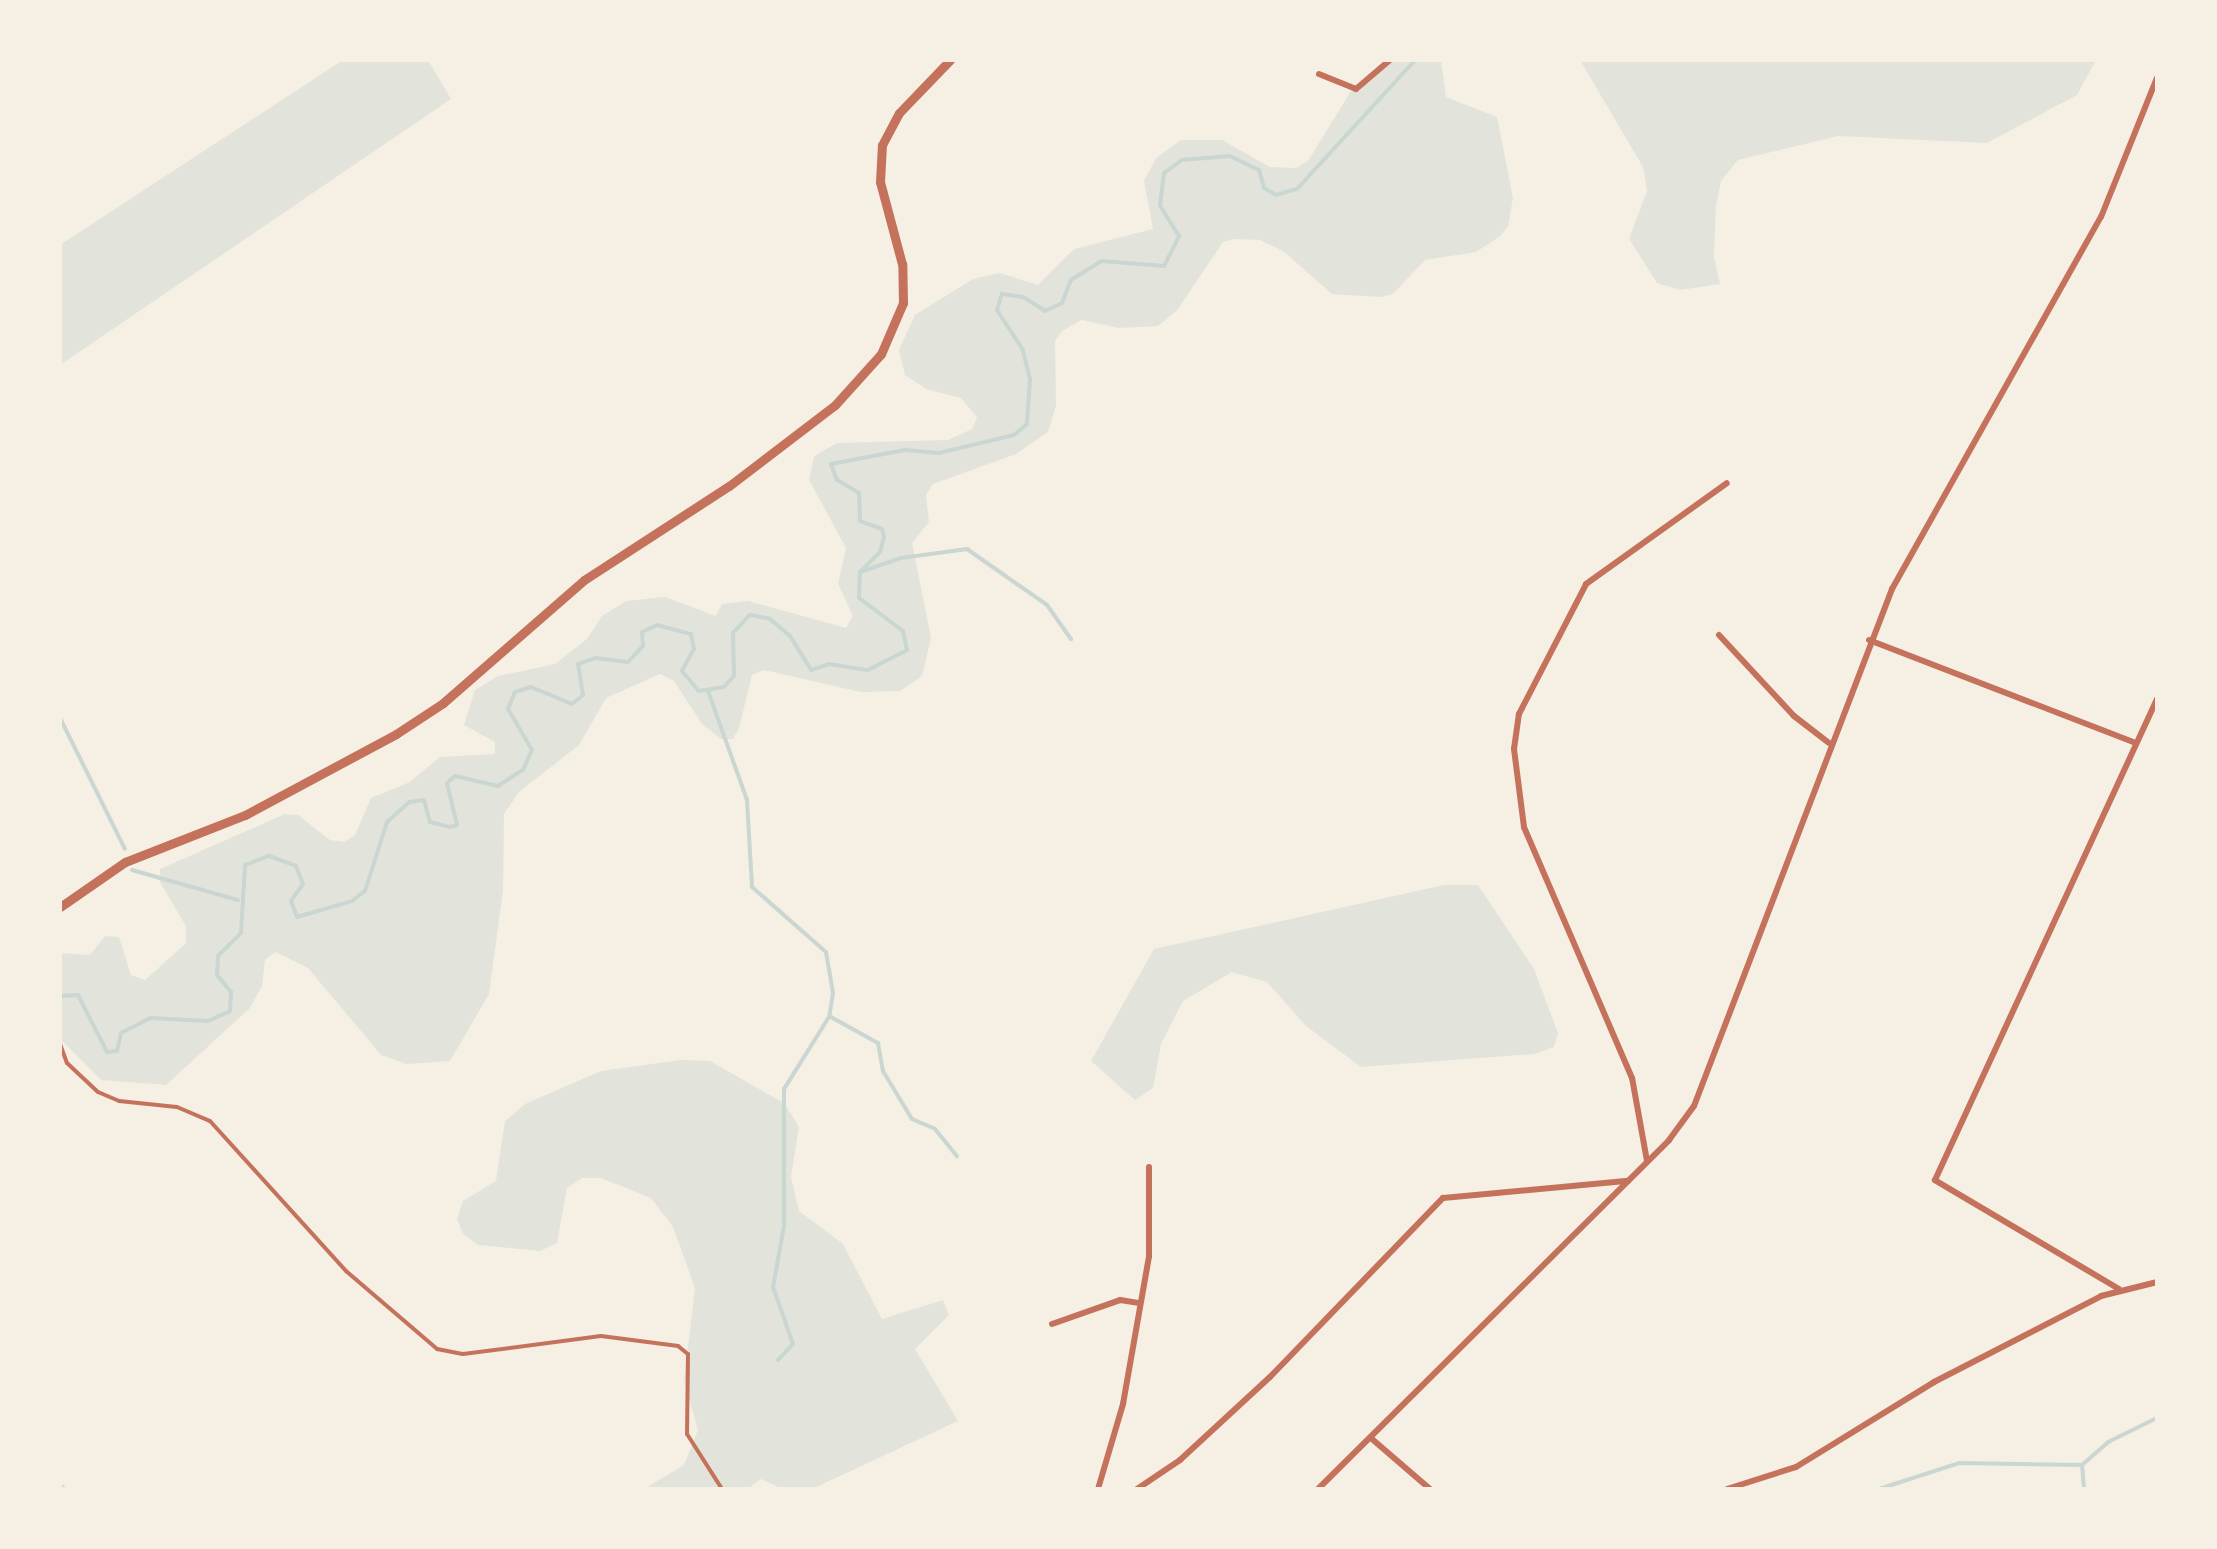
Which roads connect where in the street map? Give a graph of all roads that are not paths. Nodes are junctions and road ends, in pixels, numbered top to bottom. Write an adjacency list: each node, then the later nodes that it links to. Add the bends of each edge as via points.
1 (950, 60): 11 (street, via 899,114 882,145 880,182 902,264 903,303 881,354 835,405 729,486 584,580 443,702 396,734 245,815 125,862)
2 (1390, 60): 3 (street, via 1356,89)
3 (1319, 74)
4 (2157, 78): 7 (street, via 2101,217)
5 (1727, 483): 13 (street, via 1586,584 1519,714 1514,749 1524,826 1632,1078)
6 (1720, 635): 9 (street, via 1794,716)
7 (1870, 640): 9 (street); 10 (street)
8 (2157, 699): 10 (street)
9 (1829, 742): 13 (street, via 1715,1062 1694,1106)
10 (2136, 743): 17 (street, via 1935,1180)
11 (60, 907)
12 (60, 1044): 21 (lane, via 67,1063 98,1092 177,1107 210,1122 346,1271 437,1349 463,1354 601,1336 678,1346 688,1354 687,1434)
13 (1648, 1162): 15 (street)
14 (1149, 1167): 18 (street, via 1152,1218)
15 (1629, 1180): 20 (street); 23 (street, via 1443,1198 1270,1377 1180,1460)
16 (2157, 1282): 17 (street)
17 (2118, 1289): 26 (street, via 1934,1382 1796,1467)
18 (1140, 1304): 19 (street, via 1120,1300); 22 (street, via 1124,1404)
19 (1052, 1324)
20 (1372, 1438): 24 (street); 25 (street)
21 (722, 1489)
22 (1098, 1489)
23 (1137, 1489)
24 (1318, 1489)
25 (1430, 1489)
26 (1727, 1489)

